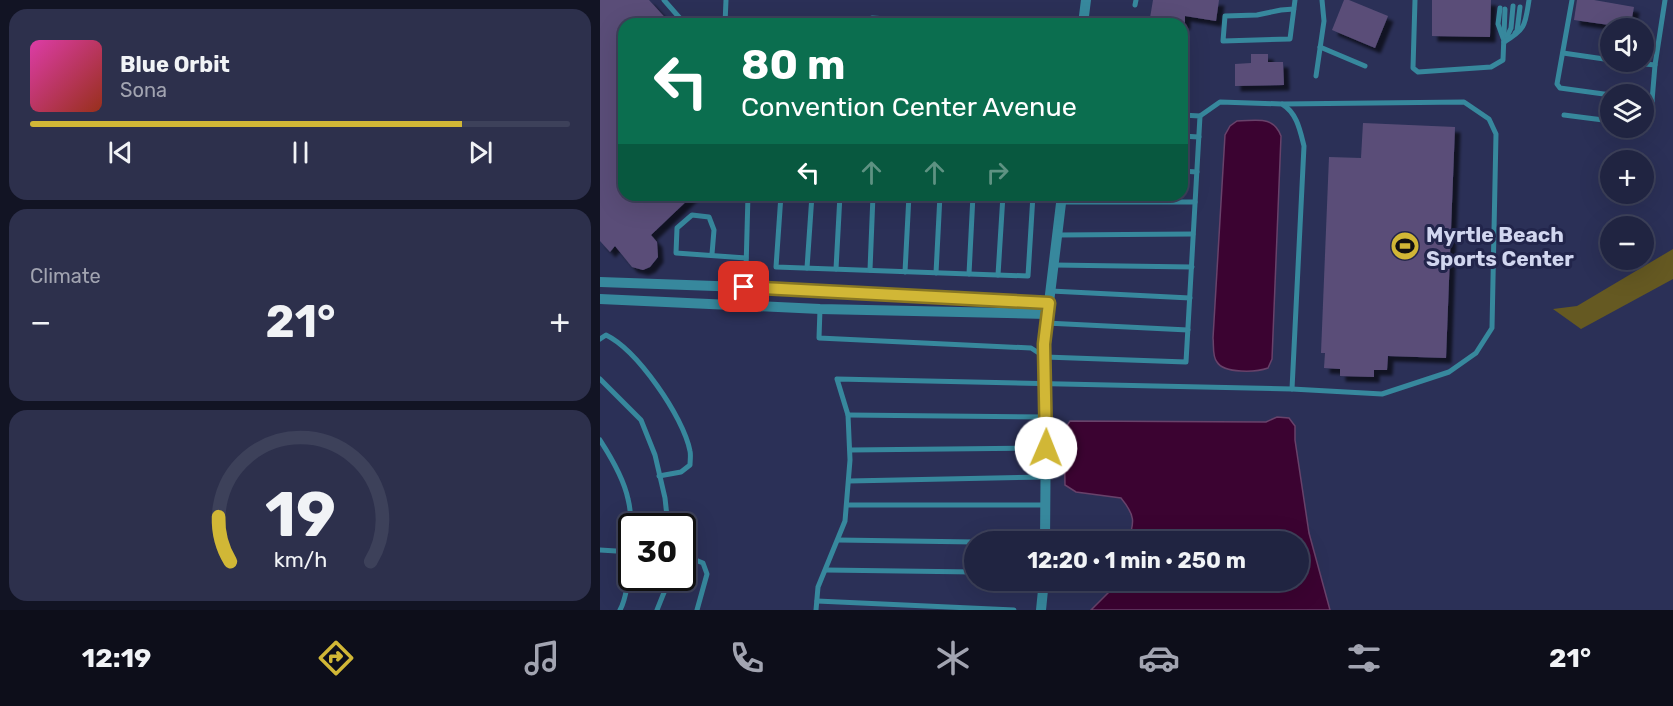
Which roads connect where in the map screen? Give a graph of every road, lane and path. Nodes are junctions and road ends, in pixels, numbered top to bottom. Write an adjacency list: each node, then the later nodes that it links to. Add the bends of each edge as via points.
1 (664, 0): 14 (lane)
2 (726, 0): 15 (lane)
3 (1086, 0): 16 (street)
4 (1295, 0): 12 (lane)
5 (1322, 0): 18 (lane)
6 (1415, 0): 17 (lane, via 1415,70 1491,67 1503,60)
7 (1529, 0): 17 (lane, via 1525,25)
8 (1572, 0): 19 (lane)
9 (1665, 0): 21 (lane)
10 (1513, 6): 17 (lane, via 1511,28)
11 (1520, 7): 17 (lane, via 1517,31)
12 (1294, 9): 12 (lane, via 1290,39 1223,41 1225,16)
13 (1503, 9): 17 (lane)
14 (680, 18)
15 (725, 18)
16 (1084, 18)
17 (1504, 42)
18 (1320, 47): 22 (lane); 23 (lane)
19 (1563, 53): 20 (lane); 25 (lane, via 1557,84 1560,88)
20 (1600, 58)
21 (1655, 65): 24 (lane)
22 (1365, 66)
23 (1316, 76)
24 (1653, 84)
25 (1600, 93)
26 (1282, 104): 29 (lane, via 1220,102); 74 (lane, via 1291,109 1304,146); 74 (lane, via 1464,102 1489,119 1496,134 1492,328 1476,353 1449,372 1382,394)
27 (1564, 115): 30 (lane)
28 (1188, 116): 29 (lane)
29 (1200, 116): 32 (lane)
30 (1600, 120)
31 (1188, 136): 32 (lane)
32 (1199, 137): 34 (lane)
33 (1188, 171): 34 (lane)
34 (1197, 172): 47 (lane)
35 (748, 201): 51 (lane)
36 (781, 201): 54 (lane, via 776,267)
37 (812, 201): 54 (lane)
38 (840, 201): 55 (lane)
39 (873, 201): 56 (lane)
40 (909, 201): 57 (lane)
41 (940, 201): 58 (lane)
42 (973, 201): 59 (lane)
43 (1003, 201): 60 (lane)
44 (1034, 201): 60 (lane, via 1028,276)
45 (1061, 201): 49 (street)
46 (1150, 201): 47 (lane)
47 (1195, 202): 48 (lane)
48 (1193, 234): 49 (lane); 53 (lane)
49 (1058, 235): 52 (street)
50 (712, 254): 50 (lane, via 714,230 709,217 692,215 677,228 676,253); 51 (lane)
51 (746, 258): 62 (lane)
52 (1054, 265): 53 (lane); 63 (street)
53 (1191, 267): 64 (lane)
54 (807, 268): 55 (lane)
55 (836, 269): 56 (lane)
56 (870, 270): 57 (lane)
57 (905, 272): 58 (lane)
58 (936, 273): 59 (lane)
59 (969, 274): 60 (lane)
60 (998, 275)
61 (600, 282): 62 (street)
62 (744, 287): 66 (lane); 68 (street)
63 (1051, 291): 64 (lane); 68 (street)
64 (1190, 298): 69 (lane)
65 (600, 299): 66 (street)
66 (745, 306): 67 (street)
67 (820, 309): 68 (street); 71 (lane, via 819,338 1031,348)
68 (1047, 314): 69 (lane); 71 (street)
69 (1188, 330): 71 (lane, via 1186,362)
70 (600, 339): 80 (lane, via 606,335 617,340 649,373 681,427 690,451 690,465 681,472)
71 (1045, 357): 73 (street)
72 (600, 380): 80 (lane, via 641,420)
73 (1046, 383): 74 (lane); 75 (lane, via 837,380); 76 (street)
74 (1292, 389)
75 (848, 416): 76 (lane); 79 (lane)
76 (1046, 417): 78 (street)
77 (600, 440): 85 (lane, via 617,470)
78 (1046, 448): 79 (lane); 81 (street)
79 (850, 450): 82 (lane)
80 (659, 476): 86 (lane)
81 (1045, 477): 82 (lane); 84 (street)
82 (849, 481): 83 (lane)
83 (847, 505): 84 (lane); 88 (lane)
84 (1045, 505): 87 (street)
85 (629, 513)
86 (666, 513)
87 (1045, 531)
88 (838, 540): 89 (lane); 93 (lane)
89 (964, 542)
90 (600, 550): 91 (lane)
91 (618, 551)
92 (696, 560): 101 (lane, via 703,563 707,574)
93 (826, 570): 94 (lane); 98 (lane)
94 (964, 572)
95 (626, 591): 99 (lane)
96 (665, 591): 100 (lane)
97 (1043, 591): 104 (street)
98 (817, 601): 102 (lane); 103 (lane)
99 (620, 610)
100 (657, 610)
101 (698, 610)
102 (816, 610)
103 (1014, 610)
104 (1041, 610)

